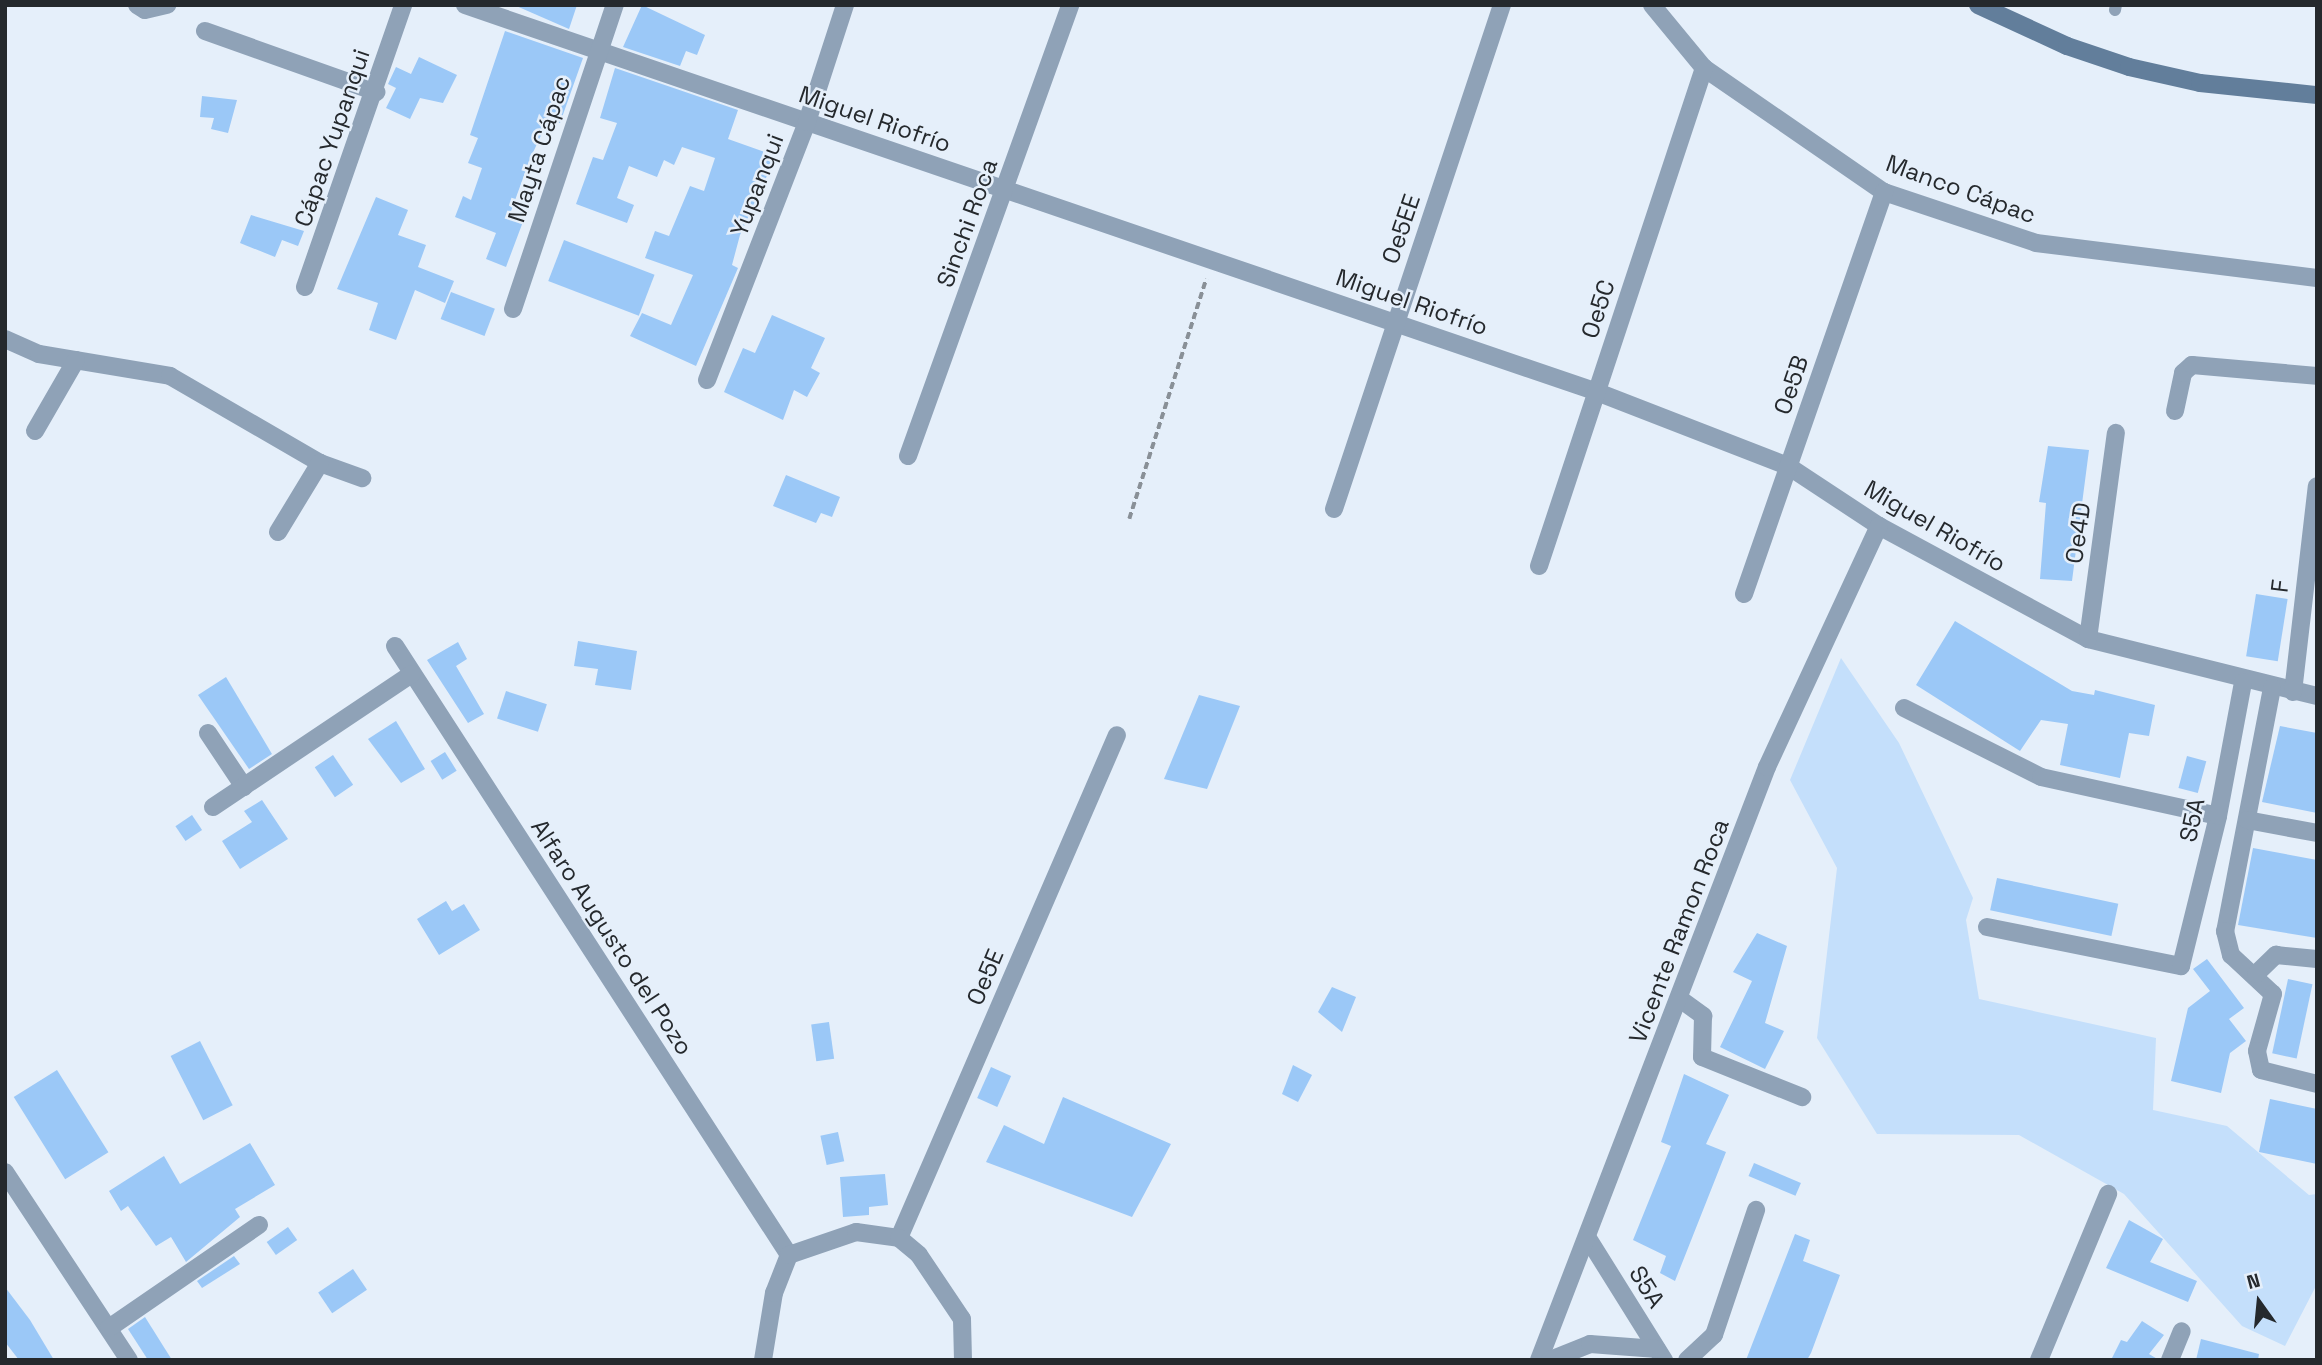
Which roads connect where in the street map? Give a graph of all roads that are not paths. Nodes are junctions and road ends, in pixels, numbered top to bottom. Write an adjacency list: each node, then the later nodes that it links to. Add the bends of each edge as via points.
1 (137, 5): 2 (street, via 145,10)
2 (167, 5)
3 (403, 5): 14 (street, Cápac Yupanqui)
4 (465, 5): 12 (street, Miguel Riofrío)
5 (615, 5): 12 (street, Mayta Cápac)
6 (845, 5): 16 (street, Yupanqui)
7 (1070, 5): 17 (street, Sinchi Roca)
8 (1502, 5): 22 (street, Oe5EE)
9 (1652, 5): 13 (street, Manco Cápac)
10 (1978, 5): 15 (main road, via 2067,46 2129,67 2200,83)
11 (205, 31): 14 (street)
12 (598, 50): 16 (street, Miguel Riofrío); 21 (street, Mayta Cápac)
13 (1704, 68): 18 (street, Manco Cápac); 27 (street, Oe5C)
14 (376, 92): 20 (street, Cápac Yupanqui)
15 (2317, 95)
16 (807, 122): 17 (street, Miguel Riofrío); 26 (street, Yupanqui)
17 (1005, 190): 22 (street, Miguel Riofrío); 31 (street, Sinchi Roca)
18 (1884, 192): 19 (street, Manco Cápac, via 2036,243); 33 (street, Oe5B)
19 (2317, 278)
20 (305, 287)
21 (513, 309)
22 (1396, 323): 27 (street, Miguel Riofrío); 36 (street, Oe5EE)
23 (5, 339): 24 (street, via 38,354)
24 (76, 360): 29 (street); 32 (street, via 170,376)
25 (2317, 376): 28 (street, via 2192,365 2183,373)
26 (707, 380)
27 (1597, 392): 33 (street, Miguel Riofrío); 39 (street, Oe5C)
28 (2175, 411)
29 (35, 431)
30 (2116, 433): 41 (street, Oe4D)
31 (908, 456)
32 (320, 463): 34 (street); 38 (street)
33 (1788, 466): 37 (street, Miguel Riofrío); 40 (street, Oe5B)
34 (362, 478)
35 (2317, 486): 46 (street, F)
36 (1334, 509)
37 (1879, 526): 41 (street, Miguel Riofrío); 59 (street, Vicente Ramon Roca, via 1768,767)
38 (278, 532)
39 (1539, 566)
40 (1744, 593)
41 (2088, 639): 44 (street, Miguel Riofrío)
42 (395, 646): 43 (street, Alfaro Augusto del Pozo)
43 (412, 674): 51 (street); 68 (street, Alfaro Augusto del Pozo)
44 (2243, 681): 45 (street, Miguel Riofrío); 53 (street, S5A)
45 (2272, 688): 46 (street, Miguel Riofrío); 54 (street)
46 (2293, 692): 47 (street, Miguel Riofrío)
47 (2317, 696)
48 (1904, 708): 53 (street, via 2041,777)
49 (208, 733): 51 (street)
50 (1117, 735): 66 (street, Oe5E)
51 (244, 787): 52 (street)
52 (214, 807)
53 (2218, 816): 56 (street, S5A, via 2181,966)
54 (2247, 820): 55 (street); 58 (street, via 2225,931 2231,955)
55 (2317, 833)
56 (1987, 927)
57 (2317, 959): 58 (street, via 2276,955)
58 (2256, 974): 60 (street, via 2273,994 2257,1051 2261,1070)
59 (1680, 999): 61 (street, via 1703,1016 1702,1057); 67 (street, Vicente Ramon Roca)
60 (2317, 1084)
61 (1802, 1097)
62 (5, 1172): 69 (street)
63 (2108, 1194): 78 (street)
64 (1756, 1210): 77 (street, via 1714,1335)
65 (259, 1225): 69 (street)
66 (899, 1238): 68 (street, via 839,1234); 74 (street, via 919,1255 952,1299 962,1319)
67 (1589, 1240): 71 (street, S5A); 75 (street, Vicente Ramon Roca)
68 (789, 1255): 73 (street, via 774,1293)
69 (108, 1328): 72 (street)
70 (2182, 1331): 79 (street)
71 (1660, 1354): 76 (street, via 1590,1343)
72 (129, 1360)
73 (763, 1360)
74 (963, 1360)
75 (1539, 1360)
76 (1550, 1360)
77 (1687, 1360)
78 (2039, 1360)
79 (2170, 1360)

